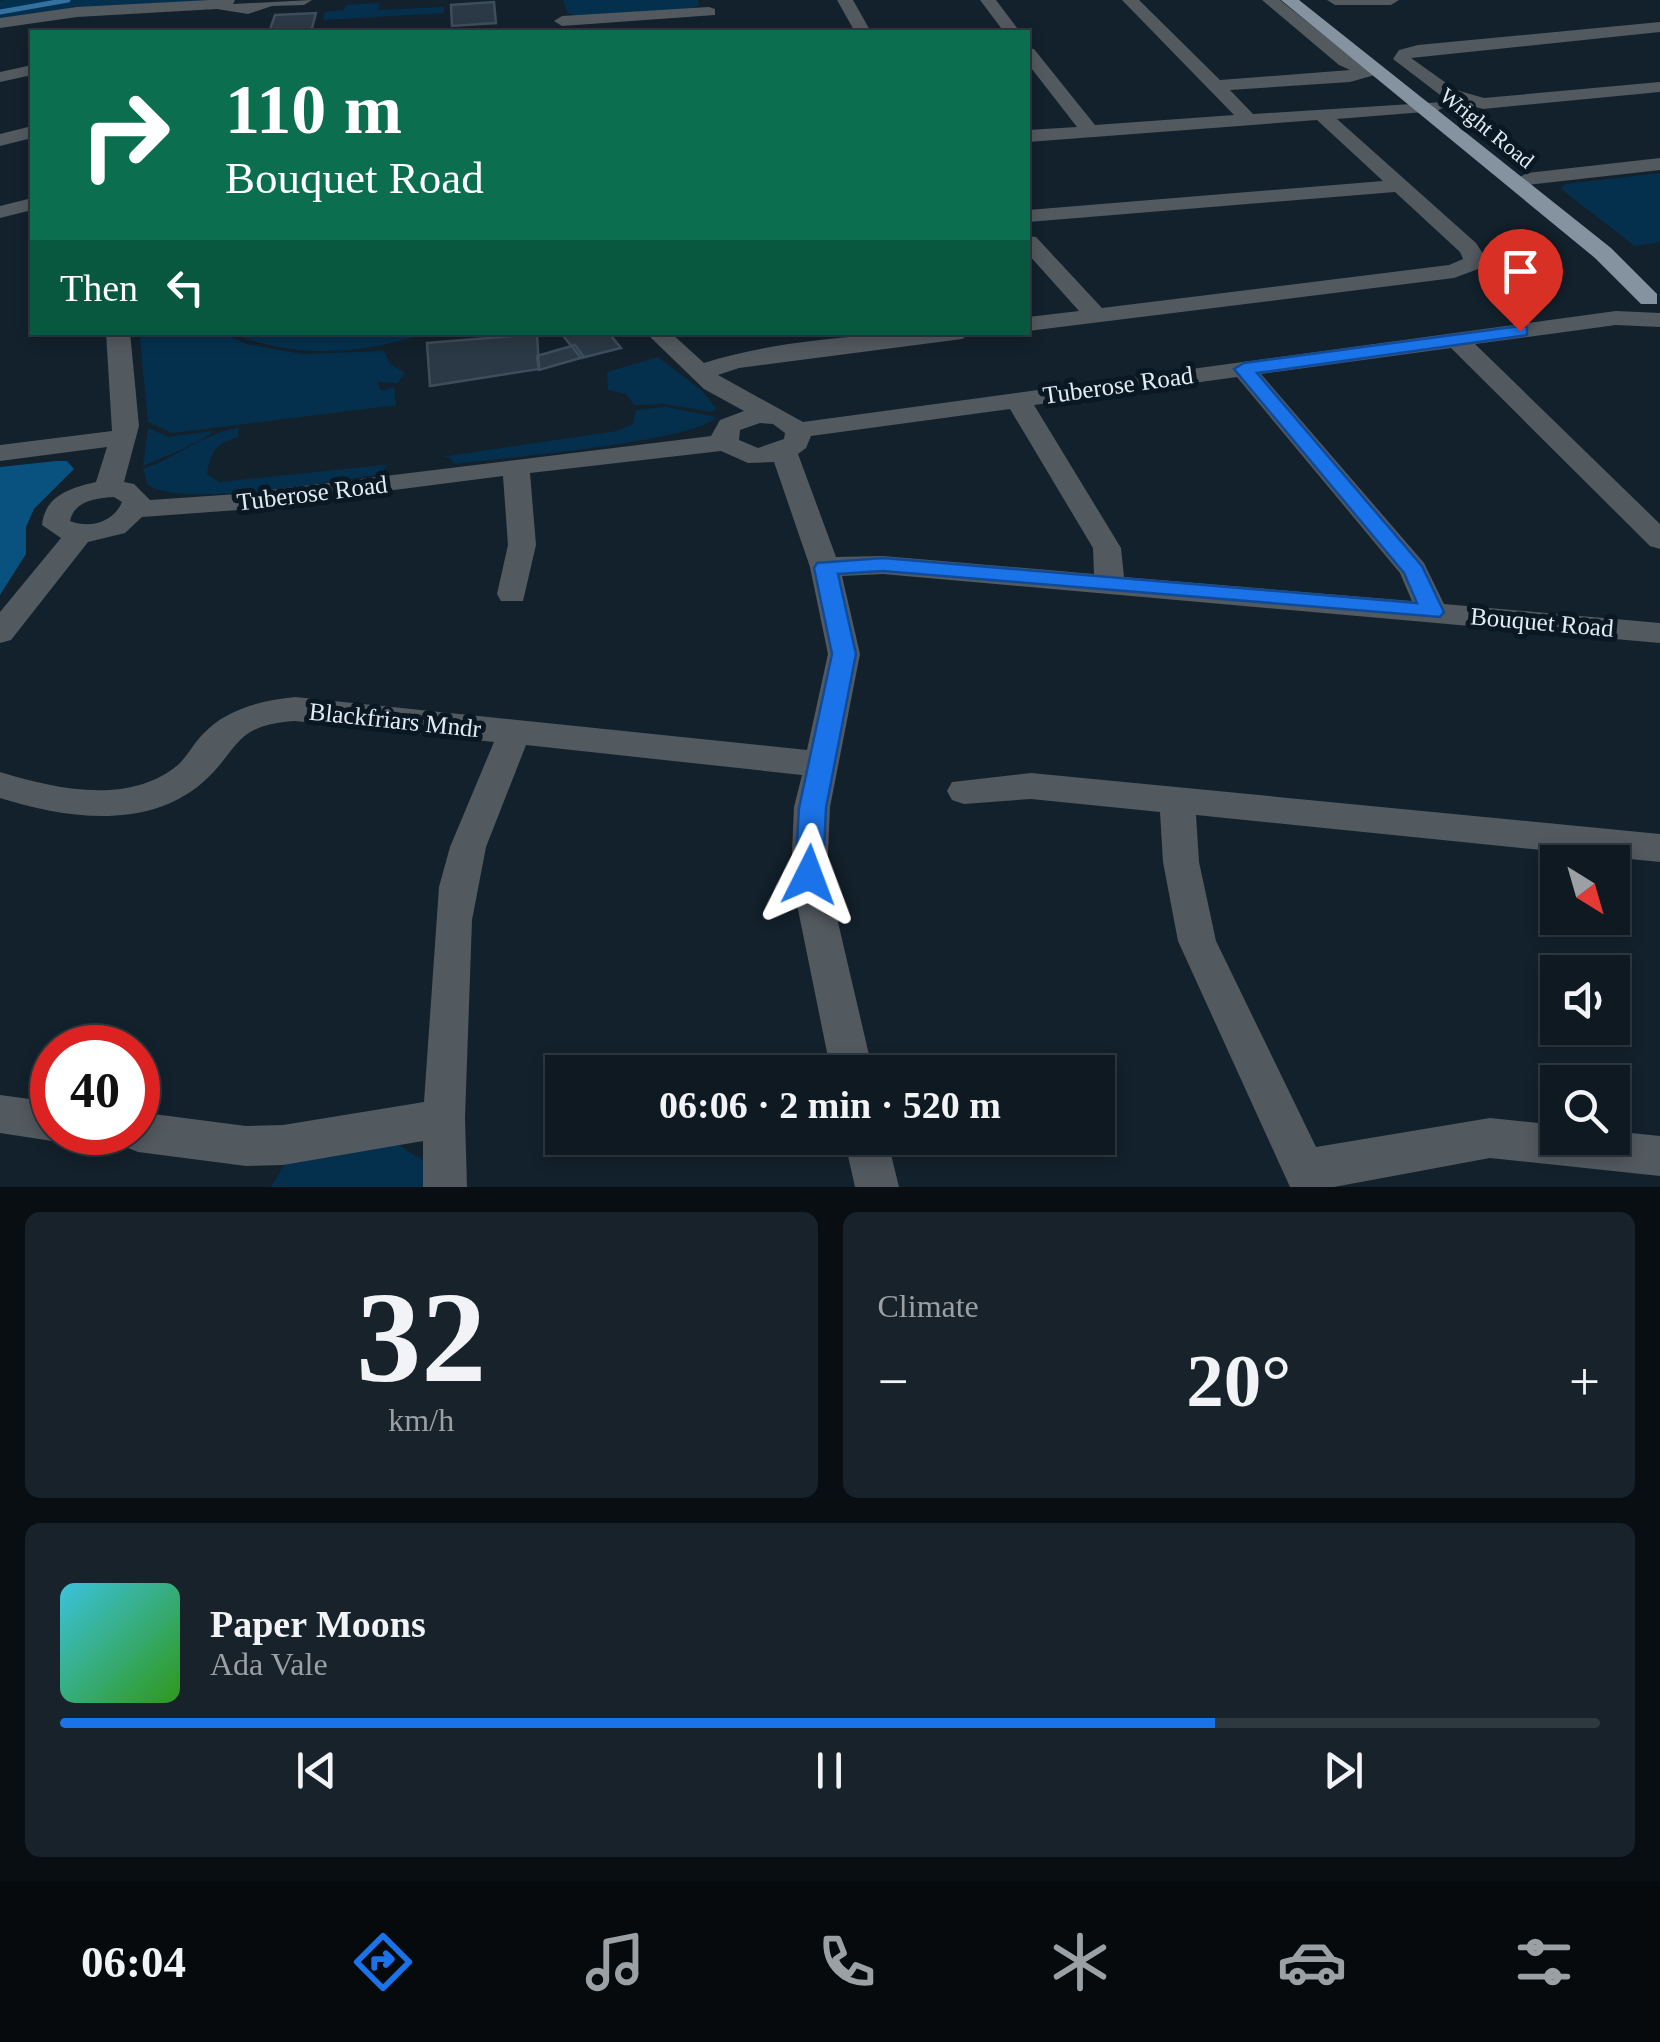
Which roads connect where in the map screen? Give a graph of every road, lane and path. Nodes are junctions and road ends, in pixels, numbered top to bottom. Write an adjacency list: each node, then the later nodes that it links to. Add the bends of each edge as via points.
1 (268, 0): 2 (street); 13 (street)
2 (304, 0)
3 (845, 0): 19 (street)
4 (988, 0): 20 (street)
5 (1130, 0): 25 (street)
6 (1270, 0): 23 (street, via 1345,61)
7 (1289, 0): 23 (main road, Wright Road)
8 (1303, 0): 27 (main road, Wright Road)
9 (1334, 0): 10 (street)
10 (1391, 0)
11 (225, 2): 13 (street); 15 (street)
12 (707, 6): 14 (street); 18 (street)
13 (244, 10): 16 (street)
14 (561, 20)
15 (0, 23)
16 (236, 26)
17 (1660, 27): 26 (street, via 1418,50 1402,59 1450,94 1483,104)
18 (714, 30)
19 (862, 30)
20 (1010, 30)
21 (1031, 63): 31 (street)
22 (30, 70): 24 (street)
23 (1372, 73): 25 (street); 27 (main road, Wright Road)
24 (0, 77)
25 (1215, 86): 29 (street)
26 (1660, 87)
27 (1430, 107): 28 (street); 35 (main road, Wright Road); 41 (main road, Wright Road)
28 (1322, 115): 29 (street); 36 (street)
29 (1250, 120): 31 (street)
30 (30, 132): 33 (street)
31 (1090, 132): 32 (street)
32 (1030, 136)
33 (0, 140)
34 (1660, 164): 35 (street)
35 (1527, 179): 41 (main road, Wright Road)
36 (1399, 186): 39 (street); 42 (street, via 1468,248 1473,263 1454,271)
37 (30, 204): 38 (street)
38 (0, 212)
39 (1030, 216)
40 (1030, 244): 42 (street)
41 (1656, 302): 47 (street, Tuberose Road, via 1616,318)
42 (1097, 316): 43 (street)
43 (1030, 324)
44 (118, 335): 53 (street)
45 (659, 335): 49 (street)
46 (895, 336): 49 (street, via 735,361)
47 (1456, 340): 48 (street, Tuberose Road); 62 (street)
48 (1244, 369): 50 (street, Tuberose Road); 66 (street, via 1414,570)
49 (706, 378): 51 (street); 52 (street)
50 (1017, 399): 54 (street, Tuberose Road); 64 (street, via 1107,548)
51 (770, 415): 52 (street, Tuberose Road); 54 (street, via 788,420)
52 (731, 432): 56 (street, via 738,452); 57 (street, Tuberose Road)
53 (124, 437): 55 (street); 58 (street)
54 (791, 441): 56 (street, Tuberose Road); 59 (street)
55 (0, 452)
56 (756, 456): 59 (street)
57 (516, 467): 60 (street, Tuberose Road); 65 (street, via 522,545)
58 (108, 489): 60 (street, via 132,494); 61 (street, via 77,496 58,510 56,525)
59 (804, 506): 63 (street)
60 (134, 509): 61 (street, via 113,527)
61 (80, 534): 68 (street)
62 (1660, 540)
63 (825, 568): 64 (street, Bouquet Road, via 883,564); 70 (street, via 844,654)
64 (1110, 584): 66 (street, Bouquet Road)
65 (512, 594)
66 (1432, 612): 67 (street, Bouquet Road)
67 (1660, 632)
68 (0, 633)
69 (515, 732): 70 (street, Blackfriars Mndr); 71 (street, Blackfriars Mndr, via 286,710 232,729 187,776 138,800 99,802); 78 (street, via 458,887)
70 (820, 764): 75 (street, via 809,875)
71 (0, 784)
72 (964, 791): 73 (street, via 1031,786)
73 (1177, 800): 74 (street); 82 (street, via 1197,941)
74 (1660, 848)
75 (848, 1055)
76 (0, 1114): 77 (street)
77 (30, 1118)
78 (444, 1118): 79 (street, via 284,1145); 83 (street)
79 (160, 1135)
80 (870, 1155): 84 (street)
81 (1660, 1156): 82 (street, via 1490,1138)
82 (1308, 1178)
83 (445, 1187)
84 (877, 1187)

